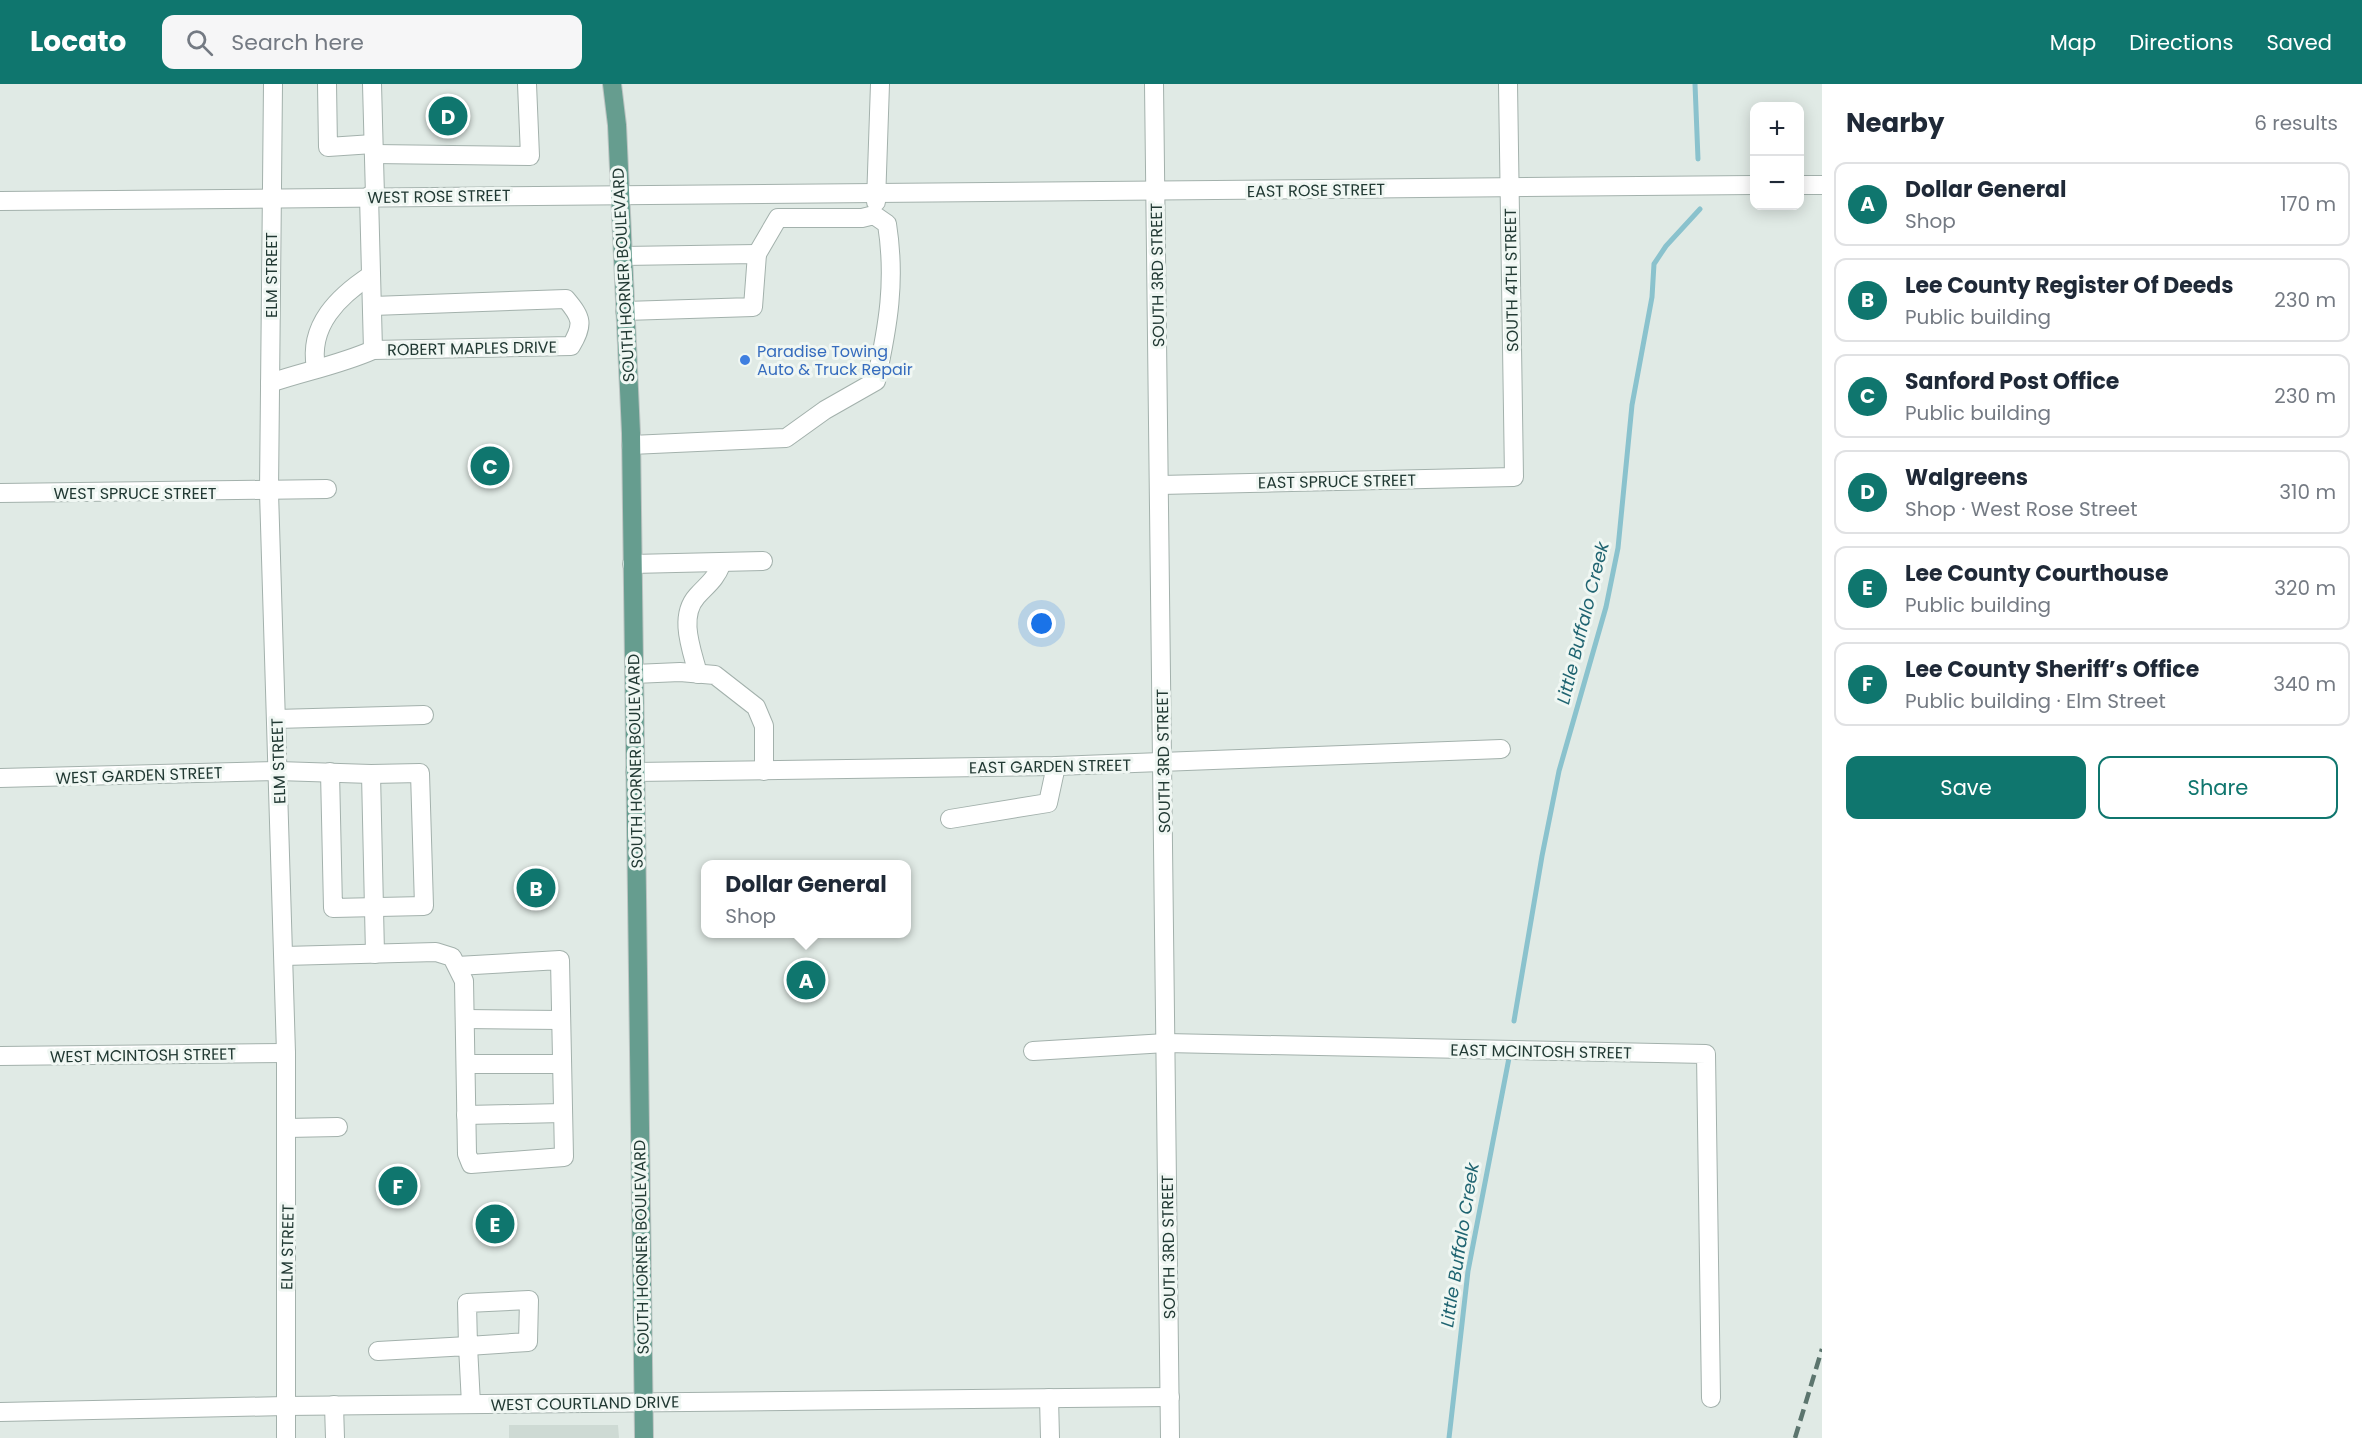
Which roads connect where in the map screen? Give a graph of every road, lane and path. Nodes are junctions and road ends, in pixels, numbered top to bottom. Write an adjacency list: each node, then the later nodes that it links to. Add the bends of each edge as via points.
1 (273, 84): 18 (street, ELM STREET)
2 (327, 84): 9 (street, via 328,147)
3 (372, 84): 9 (street)
4 (527, 84): 9 (street, via 530,156)
5 (612, 84): 16 (main road, SOUTH HORNER BOULEVARD)
6 (880, 84): 14 (street)
7 (1154, 84): 15 (street, SOUTH 3RD STREET)
8 (1508, 84): 13 (street, SOUTH 4TH STREET)
9 (373, 149): 17 (street)
10 (1750, 185): 13 (street, EAST ROSE STREET)
11 (1804, 185): 12 (street)
12 (1822, 185)
13 (1510, 187): 15 (street, EAST ROSE STREET); 30 (street, SOUTH 4TH STREET)
14 (878, 192): 15 (street, EAST ROSE STREET); 16 (street, WEST ROSE STREET); 20 (street)
15 (1156, 192): 31 (street, SOUTH 3RD STREET)
16 (620, 194): 17 (street, WEST ROSE STREET); 22 (main road, SOUTH HORNER BOULEVARD)
17 (372, 196): 18 (street, WEST ROSE STREET); 23 (street)
18 (272, 197): 19 (street, WEST ROSE STREET); 28 (street, ELM STREET)
19 (0, 201)
20 (874, 215): 21 (street, via 778,218); 29 (street, via 886,224 892,260 890,316 876,381 786,438)
21 (757, 254): 22 (street); 25 (street, via 753,307)
22 (622, 256): 25 (main road, SOUTH HORNER BOULEVARD)
23 (371, 275): 24 (street); 27 (street, via 328,311 316,343)
24 (373, 306): 26 (street); 26 (street, ROBERT MAPLES DRIVE, via 566,298 579,315 580,332 571,346)
25 (625, 311): 29 (main road, SOUTH HORNER BOULEVARD)
26 (373, 350): 27 (street, ROBERT MAPLES DRIVE, via 345,362)
27 (316, 368): 28 (street, ROBERT MAPLES DRIVE)
28 (270, 383): 33 (street, ELM STREET)
29 (631, 445): 37 (main road, SOUTH HORNER BOULEVARD)
30 (1514, 477): 31 (street, EAST SPRUCE STREET)
31 (1160, 485): 43 (street, SOUTH 3RD STREET)
32 (327, 489): 33 (street, WEST SPRUCE STREET)
33 (269, 492): 34 (street, WEST SPRUCE STREET); 41 (street, ELM STREET)
34 (0, 493)
35 (763, 561): 36 (street)
36 (722, 563): 37 (street); 39 (street, via 714,580 689,609 687,628)
37 (632, 564): 38 (main road, SOUTH HORNER BOULEVARD)
38 (634, 674): 39 (street); 46 (main road, SOUTH HORNER BOULEVARD)
39 (698, 674): 47 (street, via 715,675 756,707 764,726)
40 (424, 715): 41 (street)
41 (276, 719): 45 (street, ELM STREET)
42 (1501, 749): 43 (street, EAST GARDEN STREET)
43 (1163, 763): 44 (street, EAST GARDEN STREET); 58 (street, SOUTH 3RD STREET)
44 (1056, 766): 47 (street, EAST GARDEN STREET); 51 (street, via 1048,803)
45 (278, 771): 48 (street, WEST GARDEN STREET); 50 (street, WEST GARDEN STREET); 54 (street, ELM STREET)
46 (635, 771): 47 (street, EAST GARDEN STREET); 72 (main road, SOUTH HORNER BOULEVARD)
47 (764, 771)
48 (330, 772): 49 (street, WEST GARDEN STREET); 52 (street, via 333,908)
49 (371, 774): 52 (street); 52 (street, WEST GARDEN STREET, via 420,773 424,906)
50 (0, 778)
51 (950, 819)
52 (374, 907): 53 (street)
53 (375, 954): 54 (street); 55 (street, via 436,952 452,957)
54 (284, 956): 60 (street, ELM STREET)
55 (457, 966): 56 (street, via 464,981); 57 (street, via 560,960)
56 (465, 1019): 57 (street); 62 (street)
57 (561, 1020): 63 (street)
58 (1166, 1043): 59 (street, EAST MCINTOSH STREET); 69 (street, SOUTH 3RD STREET); 71 (street, EAST MCINTOSH STREET, via 1706,1054)
59 (1033, 1051)
60 (286, 1053): 61 (street, WEST MCINTOSH STREET); 67 (street, ELM STREET)
61 (0, 1056)
62 (466, 1064): 63 (street); 65 (street)
63 (562, 1064): 64 (street)
64 (563, 1113): 65 (street); 65 (street, via 564,1157 471,1164 467,1155)
65 (466, 1115)
66 (338, 1127): 67 (street)
67 (287, 1128): 75 (street, ELM STREET)
68 (378, 1351): 73 (street, via 468,1346)
69 (1170, 1397): 70 (street, WEST COURTLAND DRIVE); 81 (street, SOUTH 3RD STREET)
70 (1049, 1398): 72 (street, WEST COURTLAND DRIVE); 80 (street)
71 (1711, 1398)
72 (643, 1402): 73 (street, WEST COURTLAND DRIVE); 79 (main road, SOUTH HORNER BOULEVARD)
73 (471, 1404): 74 (street, WEST COURTLAND DRIVE)
74 (334, 1405): 75 (street, WEST COURTLAND DRIVE); 78 (street)
75 (285, 1406): 76 (street, WEST COURTLAND DRIVE); 77 (street, ELM STREET)
76 (0, 1412)
77 (286, 1438)
78 (334, 1438)
79 (644, 1438)
80 (1050, 1438)
81 (1170, 1438)

